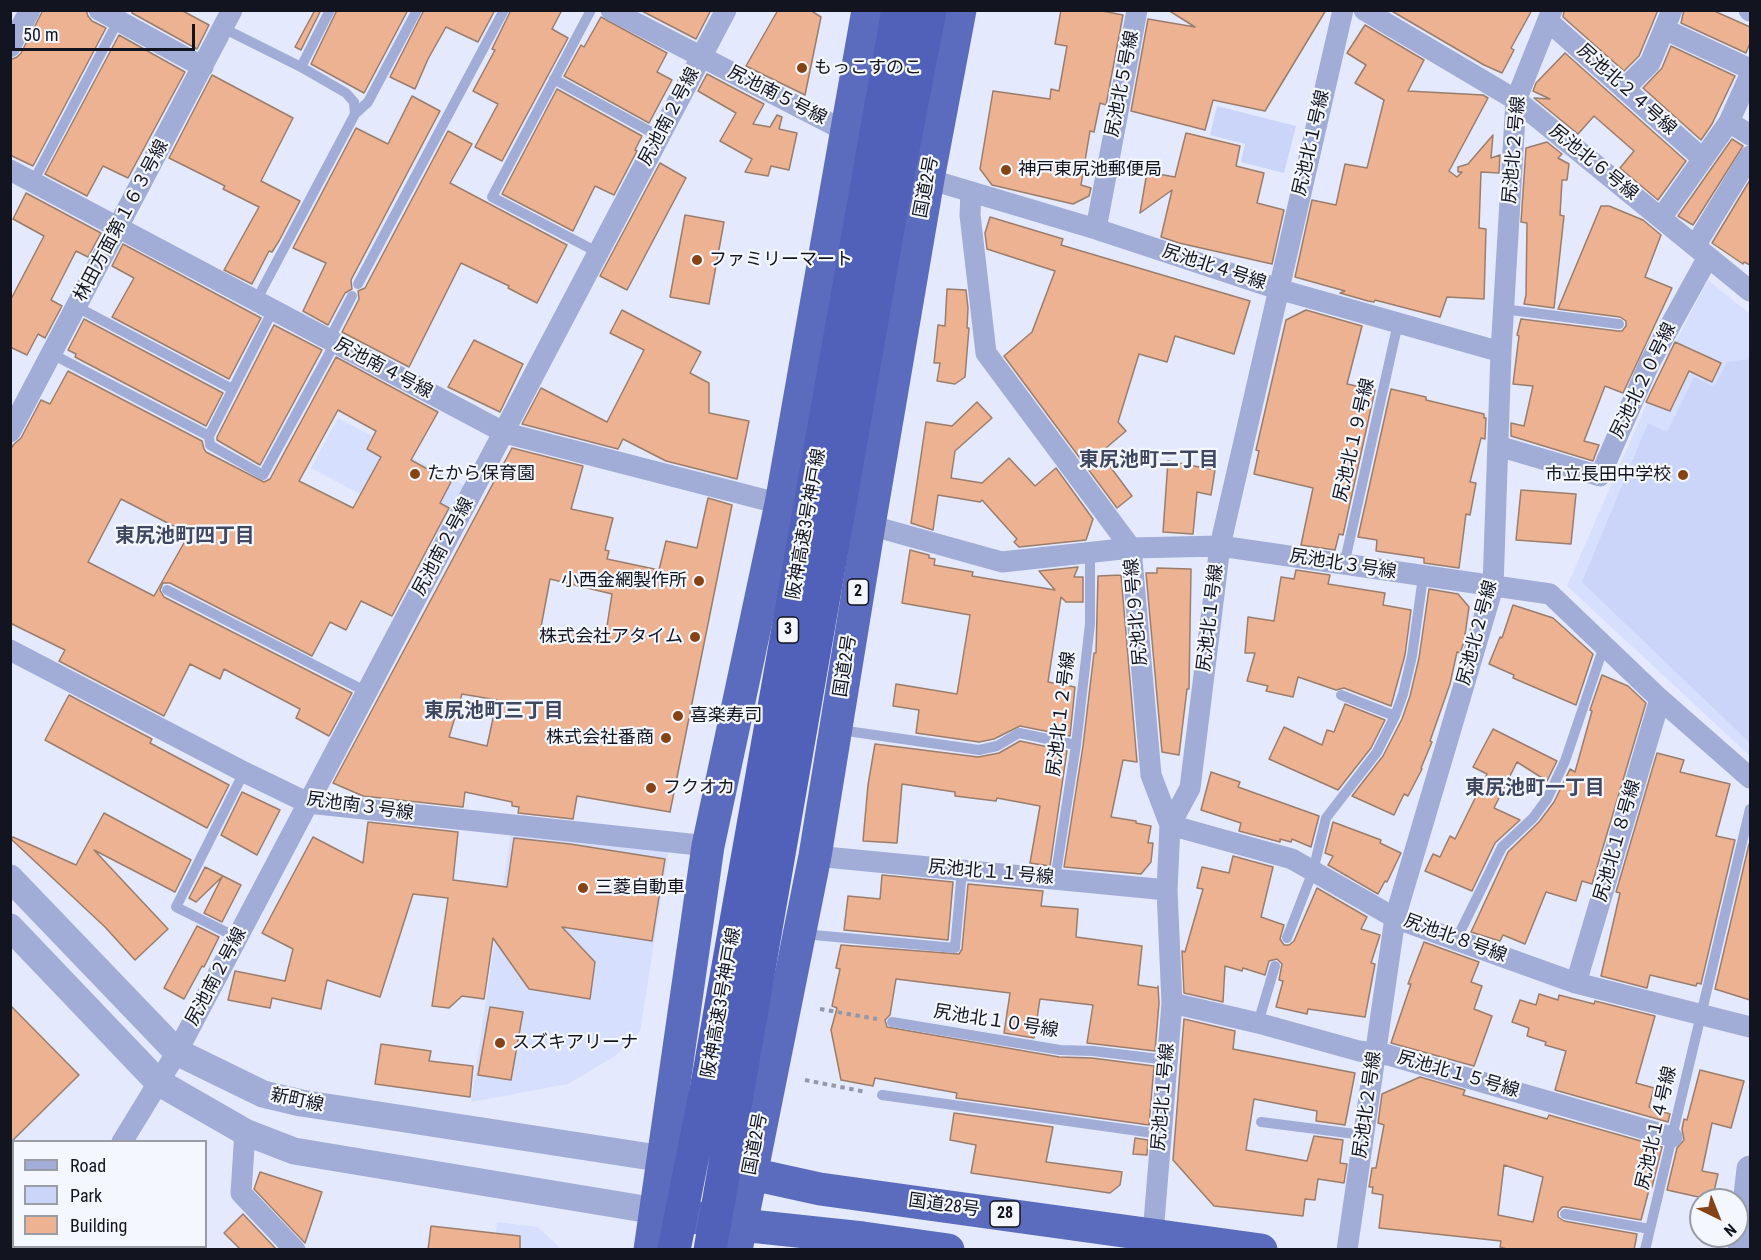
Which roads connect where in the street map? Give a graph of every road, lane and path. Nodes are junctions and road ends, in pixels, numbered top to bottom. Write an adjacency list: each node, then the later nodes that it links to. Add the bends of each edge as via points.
1 (30, 10): 20 (street)
2 (99, 10): 19 (street)
3 (330, 10): 23 (lane)
4 (417, 10): 28 (lane, via 368,102)
5 (504, 10): 44 (lane)
6 (591, 10): 25 (lane)
7 (611, 10): 21 (street, 尻池南５号線)
8 (726, 10): 21 (street, 尻池南２号線)
9 (868, 10): 30 (highway)
10 (898, 10): 127 (highway, 阪神高速3号神戸線 / 3, bridge, via 706,1090)
11 (930, 10): 128 (highway, 阪神高速3号神戸線 / 3, bridge, via 889,223)
12 (960, 10): 36 (highway, 国道2号 / 2)
13 (1137, 10): 41 (street, 尻池北５号線)
14 (1343, 10): 45 (street, 尻池北１号線)
15 (1364, 10): 27 (street, 尻池北６号線)
16 (1550, 16): 26 (street, 尻池北２４号線); 27 (street, 尻池北２号線)
17 (228, 19): 22 (street, 林田方面第１６３号線); 23 (lane)
18 (1668, 20): 24 (street); 26 (street, via 1650,63)
19 (118, 21): 22 (street); 37 (lane)
20 (10, 47)
21 (702, 58): 30 (street, 尻池南５号線); 32 (street, 尻池南２号線)
22 (203, 67): 40 (street, 林田方面第１６３号線)
23 (301, 67): 28 (lane, via 346,93 354,102)
24 (1750, 78): 29 (street)
25 (554, 79): 32 (lane); 43 (lane, via 492,197)
26 (1624, 89): 34 (street, 尻池北２４号線)
27 (1516, 100): 39 (street, 尻池北６号線); 50 (street, 尻池北２号線)
28 (355, 114): 48 (lane)
29 (1729, 122): 31 (street); 34 (street)
30 (847, 132): 36 (street); 61 (highway)
31 (1750, 135)
32 (660, 137): 43 (street, 尻池南２号線)
33 (1750, 156): 42 (street)
34 (1703, 159): 39 (street)
35 (10, 170): 37 (street, 尻池南４号線)
36 (928, 179): 38 (street, 尻池北４号線); 62 (highway, 国道2号 / 2)
37 (33, 182): 40 (street, 尻池南４号線)
38 (971, 192): 41 (street, 尻池北４号線); 64 (street, 尻池北９号線, via 970,216 986,353)
39 (1661, 218): 42 (street, 尻池北６号線)
40 (118, 228): 48 (street, 尻池南４号線); 49 (street, 林田方面第１６３号線)
41 (1096, 229): 45 (street, 尻池北４号線)
42 (1701, 251): 46 (street, 尻池北６号線); 60 (street, 尻池北２０号線, via 1600,476)
43 (599, 253): 58 (street, 尻池南２号線)
44 (357, 284)
45 (1278, 289): 51 (street, 尻池北４号線); 63 (street, 尻池北１号線)
46 (1750, 291)
47 (352, 296): 53 (lane)
48 (265, 305): 53 (street, 尻池南４号線); 56 (lane)
49 (77, 307): 55 (street, 林田方面第１６３号線); 56 (lane)
50 (1503, 309): 52 (lane); 54 (street, 尻池北２号線)
51 (1398, 323): 54 (street, 尻池北４号線); 66 (lane, 尻池北１９号線)
52 (1619, 324)
53 (332, 341): 58 (street, 尻池南４号線); 59 (lane, via 263,475 210,445)
54 (1501, 352): 60 (street, 尻池北２号線)
55 (52, 354): 57 (street, 林田方面第１６３号線); 59 (lane)
56 (232, 389): 59 (lane)
57 (10, 432)
58 (504, 433): 61 (street, 尻池南４号線); 72 (street, 尻池南２号線)
59 (209, 436)
60 (1498, 446): 68 (street, 尻池北２号線)
61 (781, 504): 83 (highway)
62 (869, 525): 65 (street, 尻池北３号線, via 1002,562); 76 (highway, 国道2号 / 2)
63 (1220, 546): 64 (street, 尻池北３号線); 66 (street, 尻池北３号線); 82 (street, 尻池北１号線, via 1190,788)
64 (1131, 548): 65 (street, 尻池北３号線); 82 (street, 尻池北９号線, via 1151,775)
65 (1090, 552): 77 (lane, 尻池北１２号線, via 1090,624)
66 (1344, 565): 67 (street, 尻池北３号線)
67 (1423, 577): 68 (street, 尻池北３号線); 75 (lane, via 1412,656)
68 (1493, 587): 70 (street, 尻池北３号線, via 1550,594); 90 (street, 尻池北２号線)
69 (167, 590): 72 (lane)
70 (1604, 646): 74 (street, 尻池北３号線); 95 (lane, via 1565,761 1546,799 1533,818 1502,847)
71 (10, 650): 78 (street, 尻池南３号線)
72 (367, 692): 80 (street, 尻池南２号線)
73 (1341, 695): 75 (lane)
74 (1660, 699): 79 (street, 尻池北３号線); 97 (street, 尻池北１８号線)
75 (1395, 716): 86 (lane, via 1377,752 1326,818)
76 (836, 729): 77 (lane, via 979,750 997,746 1019,733); 84 (highway, 国道2号 / 2)
77 (1076, 745): 88 (lane, 尻池北１２号線)
78 (244, 772): 80 (street, 尻池南３号線); 93 (lane, via 176,907)
79 (1750, 778)
80 (308, 803): 83 (street, 尻池南３号線); 93 (street, 尻池南２号線)
81 (1750, 809): 100 (lane, 尻池北１４号線)
82 (1170, 825): 86 (street, 尻池北８号線, via 1292,859); 89 (street, 尻池北１号線)
83 (708, 846): 116 (highway)
84 (815, 856): 85 (street, 尻池北１１号線); 92 (highway, 国道2号 / 2)
85 (962, 870): 88 (street, 尻池北１１号線); 92 (lane, via 955,948)
86 (1313, 871): 90 (street, 尻池北８号線); 94 (lane)
87 (10, 878): 104 (street, 新町線)
88 (1055, 879): 89 (street, 尻池北１１号線)
89 (1167, 890): 98 (street, 尻池北１号線)
90 (1395, 918): 95 (street, 尻池北８号線); 105 (street, 尻池北２号線)
91 (10, 927): 108 (street)
92 (799, 933): 118 (highway, 国道2号 / 2)
93 (238, 938): 104 (street, 尻池南２号線)
94 (1287, 938)
95 (1456, 940): 97 (street, 尻池北８号線)
96 (1275, 966): 102 (lane)
97 (1576, 982): 100 (street, 尻池北８号線)
98 (1172, 1003): 102 (street, 尻池北１５号線); 106 (street, 尻池北１号線)
99 (820, 1009): 101 (path)
100 (1701, 1015): 103 (street, 尻池北８号線); 114 (lane, 尻池北１４号線)
101 (892, 1022): 106 (lane, 尻池北１０号線, via 1060,1050)
102 (1258, 1023): 105 (street, 尻池北１５号線)
103 (1750, 1027)
104 (177, 1052): 108 (street, 尻池南２号線); 116 (street, 新町線, via 263,1094 301,1103)
105 (1375, 1053): 113 (street, 尻池北２号線); 114 (street, 尻池北１５号線)
106 (1167, 1059): 112 (street, 尻池北１号線)
107 (805, 1080): 109 (path)
108 (158, 1082): 111 (street); 115 (street, 尻池南２号線)
109 (882, 1095): 112 (lane)
110 (1261, 1122): 113 (lane)
111 (245, 1132): 119 (street, via 294,1151); 125 (street, via 241,1193)
112 (1160, 1134): 123 (street, 尻池北１号線)
113 (1364, 1135): 131 (street, 尻池北２号線)
114 (1672, 1137): 121 (lane, 尻池北１４号線)
115 (123, 1140)
116 (664, 1159): 118 (highway, 国道28号 / 28); 119 (highway)
117 (1750, 1169): 133 (street)
118 (750, 1173): 122 (highway, 国道2号 / 2); 123 (highway, 国道28号 / 28, via 820,1189)
119 (656, 1211): 122 (highway); 126 (highway)
120 (1565, 1214): 121 (lane)
121 (1650, 1229): 132 (lane, 尻池北１４号線)
122 (739, 1237): 124 (highway)
123 (1152, 1241): 130 (highway, 国道28号 / 28)
124 (862, 1244): 129 (highway)
125 (295, 1250)
126 (650, 1250)
127 (674, 1250)
128 (710, 1250)
129 (948, 1250)
130 (1261, 1250)
131 (1347, 1250)
132 (1646, 1250)
133 (1742, 1250)

